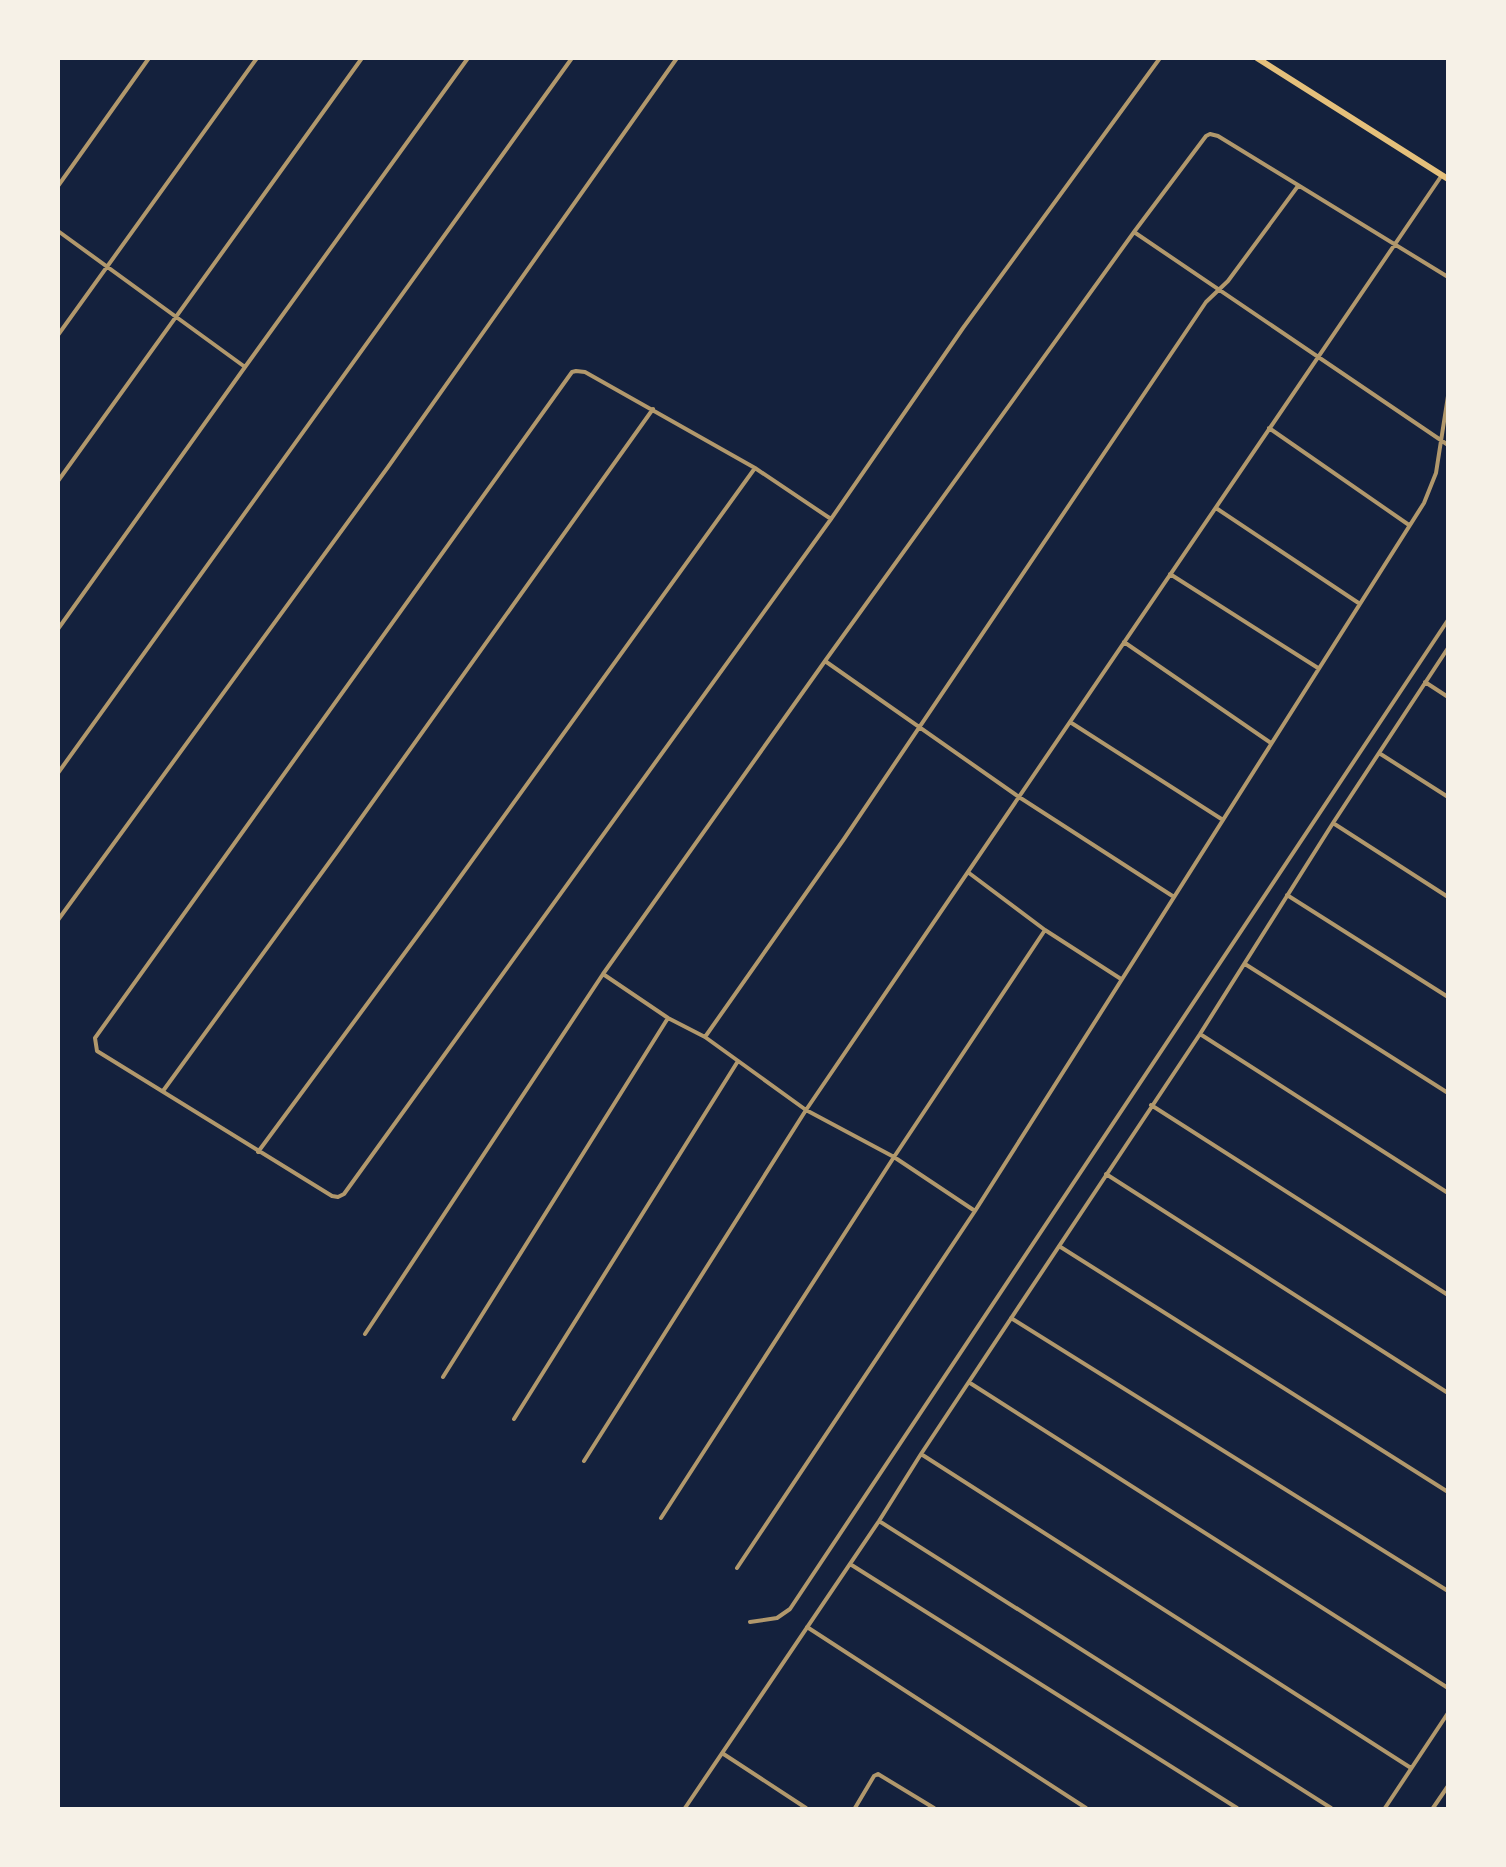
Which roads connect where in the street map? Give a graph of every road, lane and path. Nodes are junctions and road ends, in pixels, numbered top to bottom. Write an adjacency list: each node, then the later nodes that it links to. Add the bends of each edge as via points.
1 (149, 58): 10 (street)
2 (256, 58): 15 (street)
3 (362, 58): 18 (street)
4 (468, 58): 21 (street)
5 (572, 58): 46 (street)
6 (677, 58): 55 (street, via 388,467)
7 (1160, 58): 30 (street, via 963,328)
8 (1257, 58): 9 (main road)
9 (1445, 177): 14 (street)
10 (58, 186)
11 (1298, 186): 13 (street, via 1210,134); 14 (street); 17 (street)
12 (58, 231): 15 (street)
13 (1134, 232): 17 (street); 38 (street)
14 (1393, 245): 16 (street); 20 (street)
15 (106, 267): 18 (street); 19 (street)
16 (1448, 277)
17 (1218, 290): 20 (street); 43 (street, via 1206,302)
18 (176, 316): 21 (street); 28 (street)
19 (58, 335)
20 (1316, 357): 24 (street); 25 (street)
21 (245, 367): 35 (street)
22 (1448, 396): 25 (street)
23 (653, 409): 27 (street); 65 (street); 65 (street, via 585,372 576,371 568,376 95,1038 101,1054)
24 (1269, 428): 29 (street); 31 (street)
25 (1441, 440): 26 (street); 31 (street, via 1431,488)
26 (1448, 445)
27 (755, 468): 30 (street); 69 (street)
28 (58, 481)
29 (1216, 508): 32 (street); 33 (street)
30 (831, 519): 69 (street, via 344,1194 332,1196)
31 (1409, 525): 33 (street)
32 (1170, 574): 36 (street); 39 (street)
33 (1360, 604): 39 (street)
34 (1448, 620): 90 (street, via 790,1609 777,1618)
35 (58, 629)
36 (1124, 642): 42 (street); 44 (street)
37 (1448, 648): 40 (street)
38 (825, 661): 43 (street); 58 (street)
39 (1318, 668): 44 (street)
40 (1425, 682): 41 (street); 45 (street)
41 (1448, 697)
42 (1070, 722): 47 (street); 49 (street)
43 (920, 728): 47 (street); 63 (street)
44 (1271, 743): 49 (street)
45 (1378, 753): 48 (street); 50 (street)
46 (58, 773)
47 (1019, 797): 51 (street); 53 (street)
48 (1448, 797)
49 (1223, 820): 53 (street)
50 (1333, 823): 52 (street); 54 (street)
51 (969, 873): 56 (street); 68 (street)
52 (1287, 895): 57 (street); 60 (street)
53 (1174, 897): 59 (street)
54 (1448, 897)
55 (58, 920)
56 (1045, 930): 59 (street); 70 (street)
57 (1245, 964): 62 (street); 66 (street)
58 (603, 974): 61 (street); 77 (street)
59 (1121, 979): 73 (street)
60 (1448, 997)
61 (668, 1018): 63 (street); 78 (street)
62 (1200, 1034): 67 (street); 72 (street)
63 (705, 1037): 64 (street)
64 (738, 1061): 68 (street); 81 (street)
65 (163, 1091): 69 (street)
66 (1448, 1094)
67 (1151, 1105): 71 (street); 75 (street)
68 (806, 1110): 70 (street); 83 (street)
69 (258, 1152)
70 (894, 1157): 73 (street); 85 (street)
71 (1106, 1174): 74 (street); 80 (street)
72 (1448, 1193)
73 (975, 1211): 88 (street)
74 (1059, 1246): 76 (street); 84 (street)
75 (1448, 1295)
76 (1011, 1318): 79 (street); 89 (street)
77 (365, 1334)
78 (442, 1377)
79 (970, 1383): 82 (street); 92 (street)
80 (1448, 1393)
81 (514, 1419)
82 (921, 1454): 86 (street); 95 (street)
83 (584, 1461)
84 (1448, 1492)
85 (661, 1518)
86 (879, 1521): 87 (street); 103 (street)
87 (850, 1564): 91 (street); 102 (street)
88 (737, 1568)
89 (1448, 1591)
90 (750, 1622)
91 (807, 1627): 94 (street); 101 (street)
92 (1448, 1688)
93 (1448, 1713): 95 (street)
94 (722, 1754): 97 (street); 98 (street)
95 (1411, 1768): 104 (street)
96 (1448, 1786): 105 (street)
97 (685, 1809)
98 (806, 1809)
99 (855, 1809): 100 (street, via 877,1774)
100 (934, 1809)
101 (1086, 1809)
102 (1237, 1809)
103 (1331, 1809)
104 (1385, 1809)
105 (1433, 1809)

